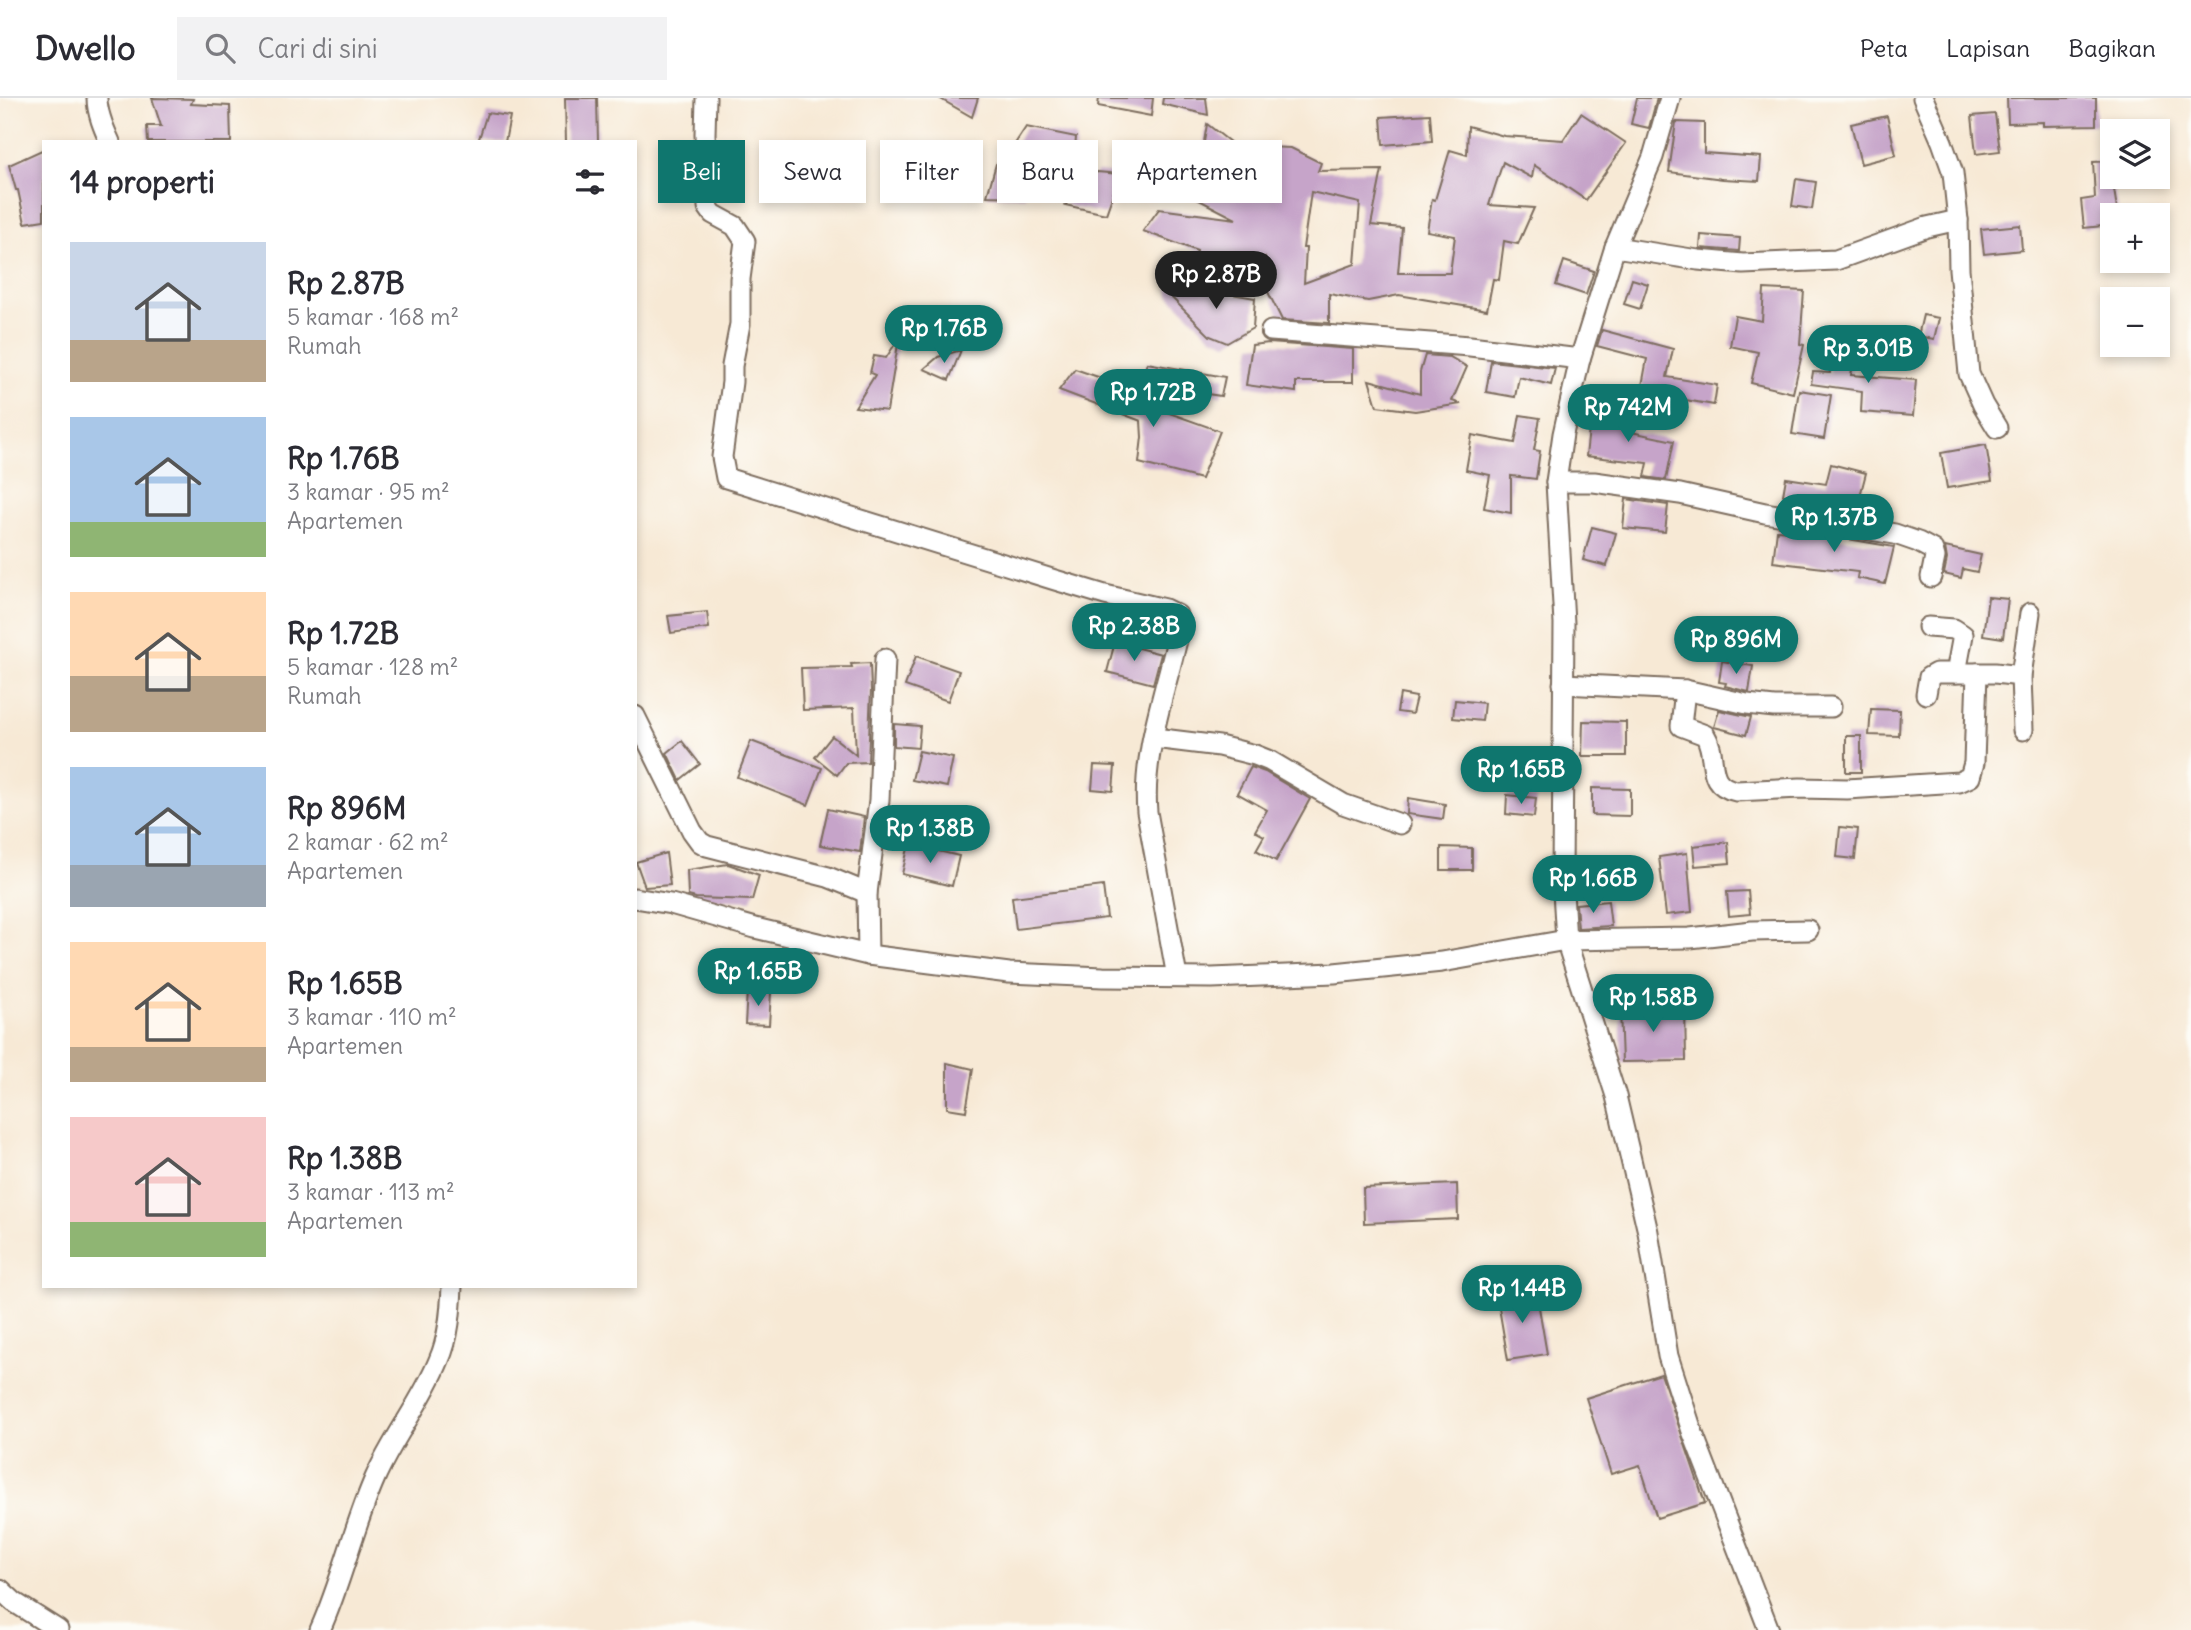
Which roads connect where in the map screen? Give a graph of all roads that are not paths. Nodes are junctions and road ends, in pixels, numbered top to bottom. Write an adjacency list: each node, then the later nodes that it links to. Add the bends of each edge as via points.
1 (96, 98): 5 (street)
2 (706, 98): 25 (street, via 708,207 735,226 744,241 740,324 722,457 726,478 1055,580 1166,608 1177,615 1180,625)
3 (1670, 98): 7 (street, via 1653,157)
4 (1923, 98): 6 (street, via 1952,167)
5 (109, 140)
6 (1958, 220): 7 (street, via 1836,260 1743,264); 10 (street, via 1969,374)
7 (1615, 247): 9 (street)
8 (1271, 331): 9 (street)
9 (1580, 359): 11 (street)
10 (1997, 428)
11 (1556, 482): 12 (street, via 1594,482 1668,493 1895,534 1933,551); 19 (street)
12 (1931, 577)
13 (2030, 613): 18 (street)
14 (1928, 627): 16 (street, via 1954,629 1963,635)
15 (885, 659): 27 (street, via 879,800)
16 (1956, 673): 17 (street); 21 (street, via 1931,674)
17 (1977, 673): 18 (street); 20 (street, via 1970,777 1959,782 1884,787 1735,791 1721,786 1704,735 1681,726)
18 (2021, 676): 24 (street)
19 (1563, 684): 20 (street); 30 (street)
20 (1685, 690): 22 (street, via 1774,708)
21 (1926, 694)
22 (1831, 707)
23 (637, 720): 27 (street, via 699,842 828,877)
24 (2023, 730)
25 (1154, 738): 26 (street, via 1255,755 1356,810); 32 (street, via 1145,789 1147,812)
26 (1400, 824)
27 (867, 893): 31 (street)
28 (637, 898): 31 (street)
29 (1808, 930): 30 (street)
30 (1566, 940): 32 (street, via 1383,970); 37 (street, via 1616,1096 1648,1232 1668,1356)
31 (868, 955): 32 (street, via 1009,973)
32 (1177, 977)
33 (452, 1288): 36 (street, via 441,1358 374,1481)
34 (0, 1589): 35 (street)
35 (58, 1630)
36 (320, 1630)
37 (1769, 1630)

